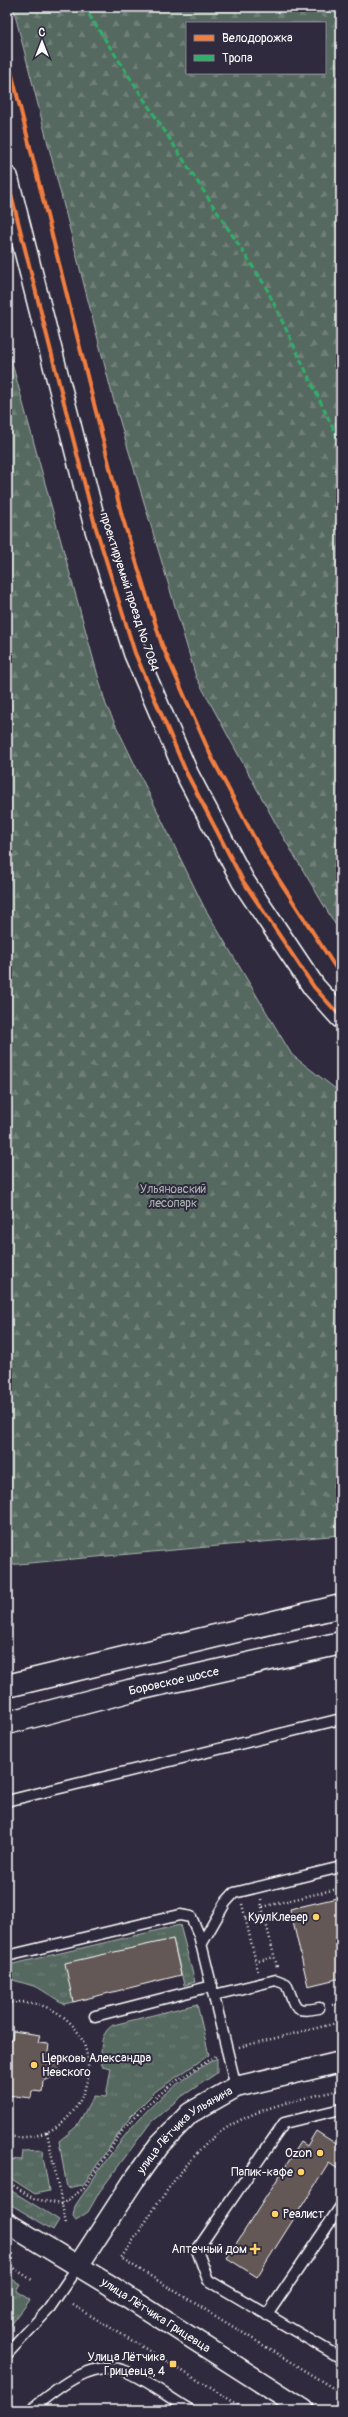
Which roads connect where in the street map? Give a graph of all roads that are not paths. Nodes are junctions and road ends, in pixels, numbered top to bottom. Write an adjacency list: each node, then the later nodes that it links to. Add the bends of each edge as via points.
1 (7, 178): 2 (street, проектируемый проезд № 7084, via 95,525 136,653 187,774 244,881 314,986)
2 (341, 1017)
3 (341, 1606): 5 (street)
4 (341, 1643): 7 (street, Боровское шоссе, via 129,1691)
5 (7, 1686)
6 (341, 1718): 8 (lane)
7 (7, 1723)
8 (7, 1801)
9 (341, 1867): 10 (lane, via 239,1891 229,1897)
10 (201, 1945): 11 (lane, via 195,1923 185,1914); 12 (lane)
11 (7, 1956)
12 (213, 1991): 13 (lane, via 280,1981 286,1984 291,2002 296,2008 306,2011); 14 (lane); 16 (lane)
13 (319, 2008)
14 (95, 2016)
15 (341, 2062): 16 (street, улица Лётчика Ульянина)
16 (236, 2087): 20 (street, улица Лётчика Ульянина, via 200,2106 174,2128 134,2180)
17 (341, 2109): 21 (lane, via 284,2123 197,2250 208,2280)
18 (341, 2206): 21 (lane)
19 (7, 2223): 20 (street, улица Лётчика Грицевца)
20 (78, 2266): 22 (lane, via 48,2310); 26 (street, улица Лётчика Грицевца)
21 (267, 2315): 23 (lane)
22 (7, 2354)
23 (341, 2358)
24 (30, 2410): 25 (lane, via 63,2385 97,2369 124,2371)
25 (190, 2410)
26 (304, 2410)

